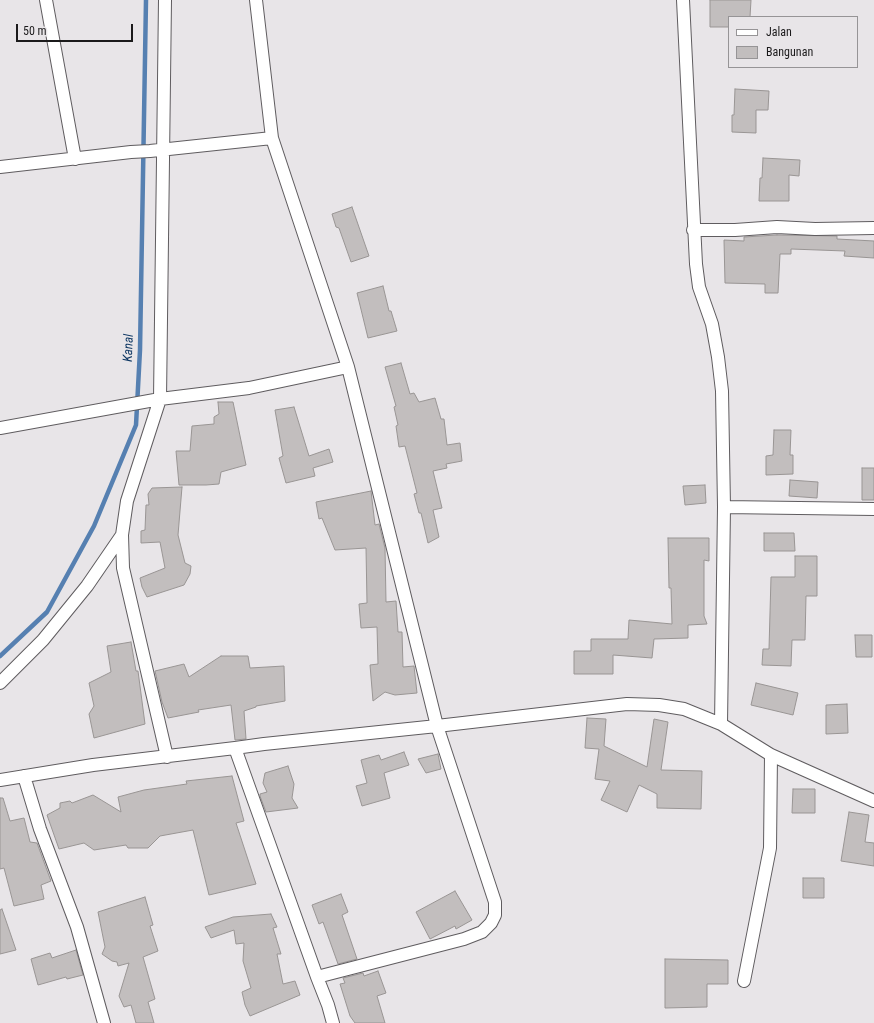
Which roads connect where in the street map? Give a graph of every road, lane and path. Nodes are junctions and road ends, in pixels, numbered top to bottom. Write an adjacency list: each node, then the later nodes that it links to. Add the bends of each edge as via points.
1 (46, 0): 7 (street)
2 (165, 0): 6 (street)
3 (256, 0): 5 (street)
4 (683, 0): 10 (street)
5 (272, 138): 6 (street); 11 (street)
6 (156, 151): 7 (street); 12 (street)
7 (75, 159): 8 (street)
8 (0, 167)
9 (874, 228): 10 (street, via 777,227)
10 (693, 230): 14 (street, via 699,287 712,324 722,390)
11 (348, 367): 12 (street, via 249,388); 19 (street)
12 (160, 399): 13 (street); 16 (street, via 127,501)
13 (0, 428)
14 (724, 507): 15 (street); 18 (street)
15 (874, 509)
16 (122, 535): 17 (street, via 87,586 44,640); 22 (street, via 123,568)
17 (0, 683)
18 (721, 724): 19 (street, via 684,709 660,704 627,704); 21 (street)
19 (437, 726): 20 (street); 26 (street, via 495,902 491,923 482,932 464,939)
20 (235, 748): 22 (street); 26 (street)
21 (772, 755): 25 (street); 27 (street, via 770,848)
22 (167, 757): 23 (street)
23 (24, 776): 24 (street); 28 (street, via 40,829 77,927)
24 (0, 780)
25 (874, 801)
26 (317, 977): 29 (street)
27 (744, 981)
28 (104, 1023)
29 (333, 1023)

